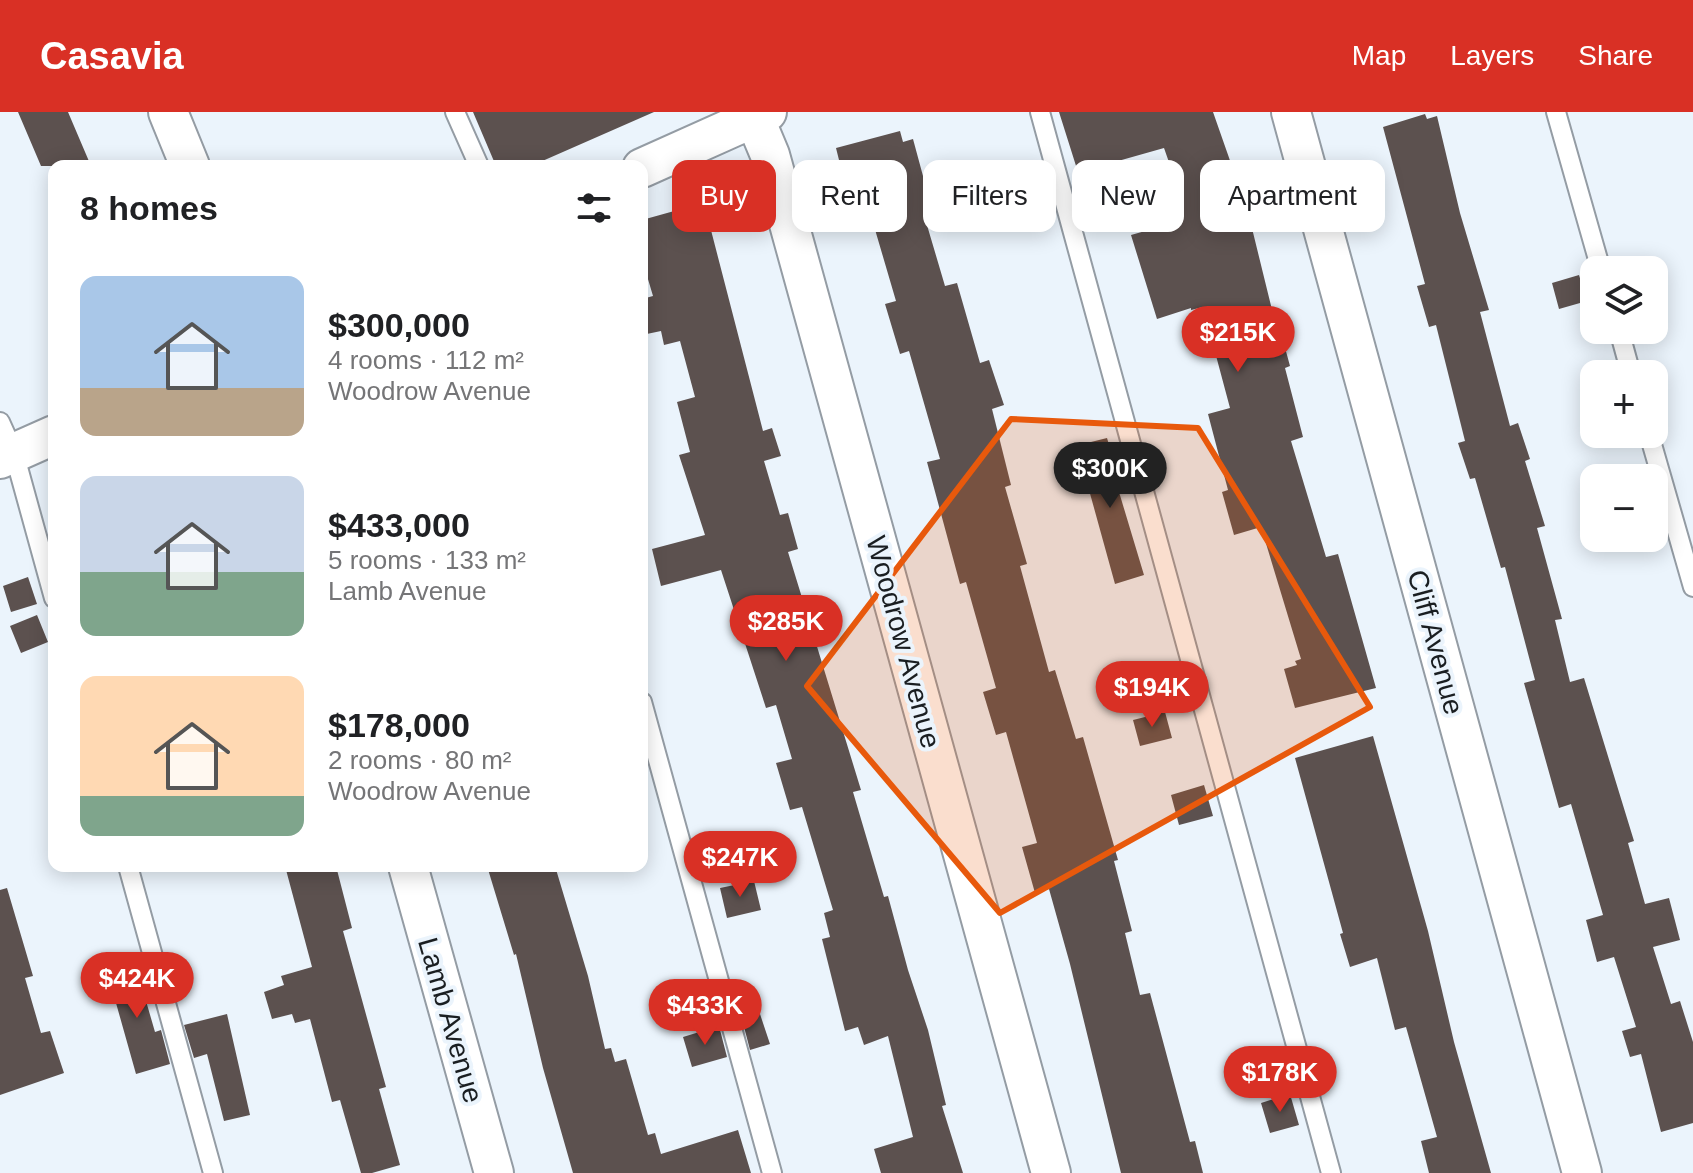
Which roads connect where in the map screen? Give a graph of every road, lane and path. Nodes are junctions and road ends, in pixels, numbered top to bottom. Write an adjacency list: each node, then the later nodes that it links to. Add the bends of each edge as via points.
1 (168, 112): 7 (street)
2 (455, 112): 8 (lane)
3 (1040, 112): 23 (lane)
4 (1291, 112): 24 (street, Cliff Avenue)
5 (1556, 112): 10 (lane)
6 (758, 114): 9 (street); 22 (street, Woodrow Avenue)
7 (188, 160)
8 (476, 160)
9 (648, 165)
10 (1597, 256)
11 (48, 436): 12 (street)
12 (5, 445): 14 (lane)
13 (1653, 448): 15 (lane)
14 (48, 579)
15 (1693, 587)
16 (648, 724): 21 (lane)
17 (130, 872): 19 (lane)
18 (410, 872): 20 (street, Lamb Avenue)
19 (213, 1173)
20 (494, 1173)
21 (772, 1173)
22 (1051, 1173)
23 (1331, 1173)
24 (1582, 1173)

